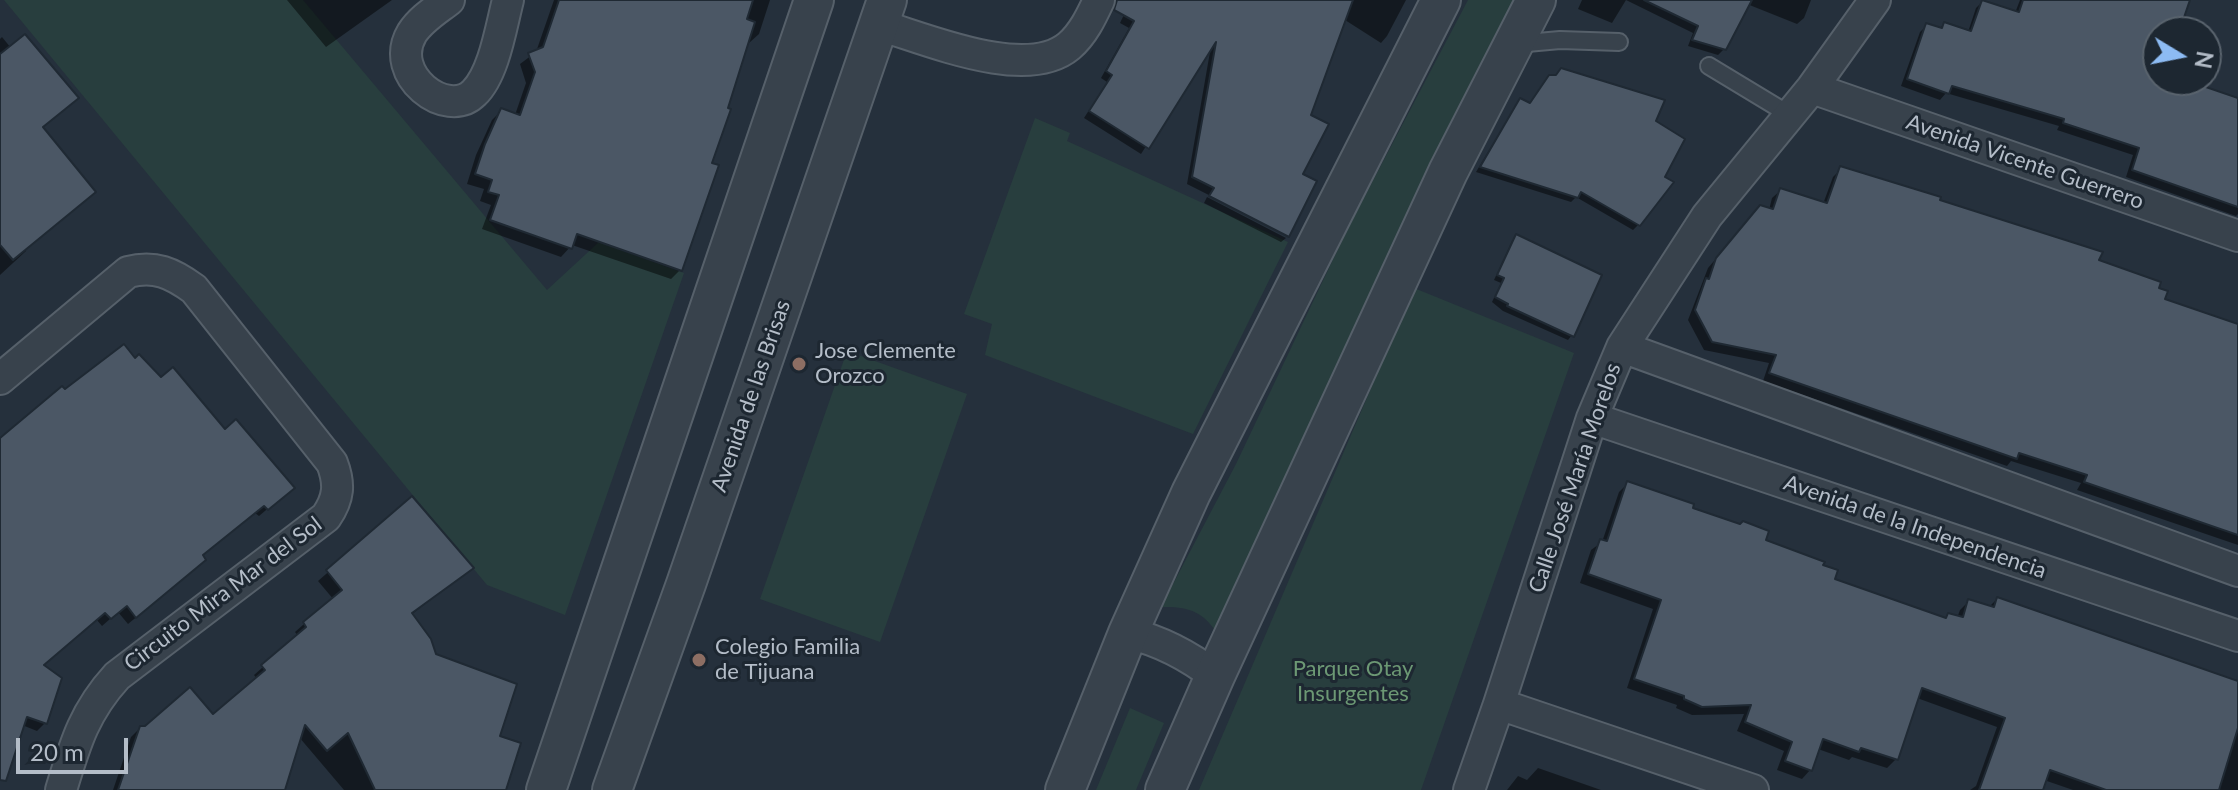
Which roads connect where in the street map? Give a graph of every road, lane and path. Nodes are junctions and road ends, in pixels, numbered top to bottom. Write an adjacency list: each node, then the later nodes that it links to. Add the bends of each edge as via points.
1 (449, 0): 2 (street, via 419,23 405,51 421,89 456,100 472,96 484,81)
2 (508, 0)
3 (814, 0): 24 (street)
4 (1099, 0): 8 (street, via 1069,46 1033,61 981,55)
5 (1441, 0): 19 (street, via 1191,493)
6 (1536, 0): 10 (street)
7 (1875, 0): 12 (street, Calle José María Morelos)
8 (883, 12): 25 (street, Avenida de las Brisas)
9 (1619, 42): 10 (lane)
10 (1515, 44): 21 (street, via 1448,172)
11 (1709, 66): 13 (lane)
12 (1812, 88): 13 (street, Calle José María Morelos); 14 (street, Avenida Vicente Guerrero)
13 (1790, 115): 15 (street, Calle José María Morelos, via 1707,216)
14 (2238, 236)
15 (1622, 347): 17 (street, Calle José María Morelos); 18 (street)
16 (0, 379): 23 (street, Circuito Mira Mar del Sol, via 128,272 164,271 194,289 332,463 338,478 338,493 326,517 117,676 97,698 78,732)
17 (1592, 418): 20 (street, Avenida de la Independencia); 22 (street, Calle José María Morelos)
18 (2238, 571)
19 (1128, 633): 21 (street, via 1191,657); 26 (street)
20 (2238, 636)
21 (1215, 676): 27 (street)
22 (1499, 704): 28 (street, Calle José María Morelos); 29 (street)
23 (61, 790)
24 (546, 790)
25 (612, 790)
26 (1065, 790)
27 (1165, 790)
28 (1469, 790)
29 (1753, 790)

